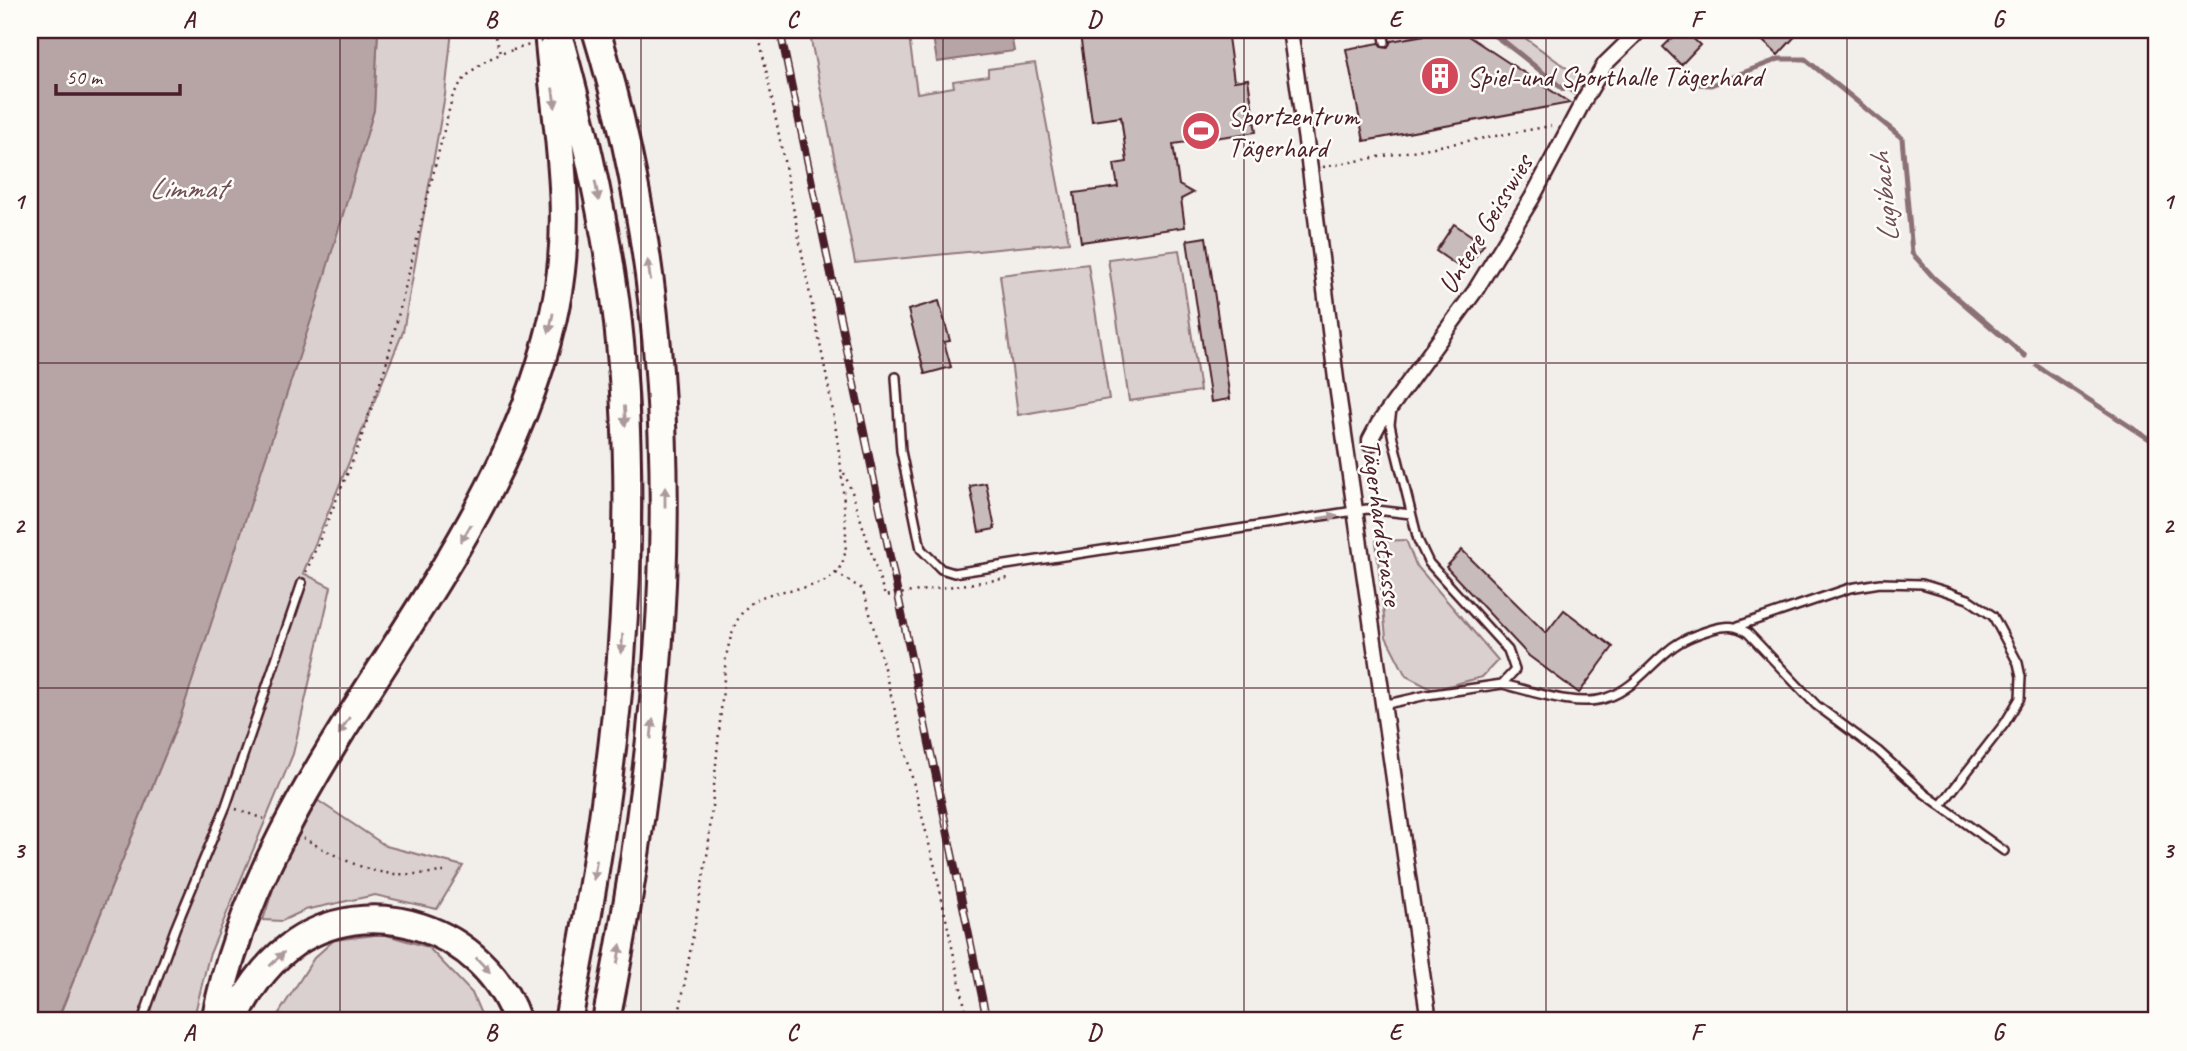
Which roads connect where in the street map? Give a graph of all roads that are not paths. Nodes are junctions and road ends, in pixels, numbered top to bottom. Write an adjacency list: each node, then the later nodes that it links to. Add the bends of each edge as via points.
1 (548, 30): 20 (highway, one-way to 20, via 565,218 557,298 533,391 465,534 326,755 282,834 235,944)
2 (556, 30): 23 (highway, one-way to 23, via 592,167 610,265 623,387 627,486 624,608 613,741)
3 (596, 30): 24 (highway, one-way to 3, via 635,856 655,700 665,474 646,248)
4 (1290, 30): 11 (street, Tägerhardstrasse)
5 (1383, 30): 7 (lane)
6 (1640, 30): 9 (street, Untere Geisswies, via 1605,64 1475,291)
7 (1385, 42)
8 (895, 377): 11 (lane, one-way to 11, via 901,451 921,549 941,569 954,573)
9 (1392, 406): 10 (street, Untere Geisswies); 12 (lane, via 1393,439)
10 (1370, 444)
11 (1355, 513): 12 (lane, via 1367,509); 16 (street, Tägerhardstrasse)
12 (1411, 514): 15 (lane, via 1429,563 1508,650 1515,670)
13 (302, 583): 19 (lane, via 226,806)
14 (1738, 626): 15 (lane, via 1693,635 1607,698 1581,702); 17 (lane, via 1816,705); 17 (lane, via 1850,588 1880,583 1922,584 1968,599 1987,611 2002,629 2018,663 2020,698)
15 (1502, 684): 16 (lane)
16 (1382, 705): 25 (street, Tägerhardstrasse)
17 (1941, 805): 18 (lane)
18 (2004, 851)
19 (142, 1021)
20 (215, 1021)
21 (234, 1021): 22 (highway, one-way to 22, via 253,986 288,948 326,928 380,919 418,925 461,946 499,983)
22 (517, 1021)
23 (568, 1021)
24 (606, 1021)
25 (1429, 1021)

